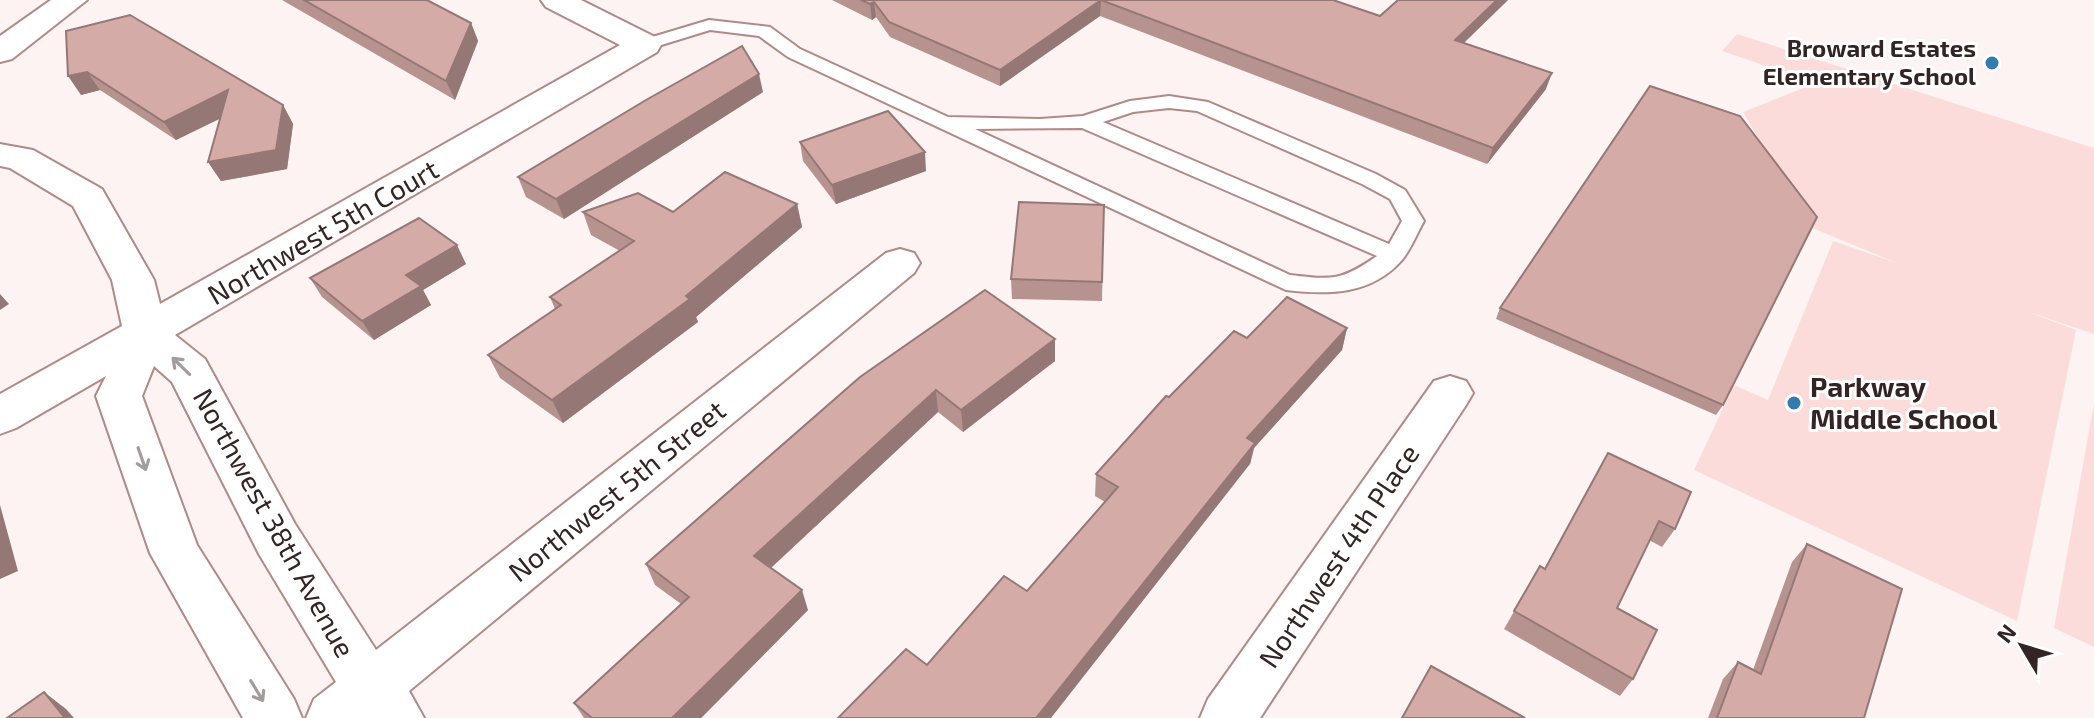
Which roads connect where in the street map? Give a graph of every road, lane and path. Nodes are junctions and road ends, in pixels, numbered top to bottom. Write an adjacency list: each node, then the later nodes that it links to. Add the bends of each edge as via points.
1 (71, 0): 4 (street)
2 (557, 0): 3 (street)
3 (645, 45): 6 (lane, via 709,25 764,31 794,53); 10 (street, Northwest 5th Court)
4 (0, 52)
5 (1085, 122): 6 (lane); 8 (lane); 8 (lane, via 1130,107 1169,102 1201,106 1398,195 1413,221)
6 (948, 123): 8 (lane, via 1286,282 1356,282)
7 (0, 155): 10 (street, via 20,158 88,198 133,280)
8 (1394, 255)
9 (900, 263): 13 (street, Northwest 5th Street)
10 (146, 335): 12 (street, Northwest 5th Court); 13 (street, Northwest 38th Avenue, one-way to 10, via 189,371); 14 (street, one-way to 14, via 119,396 175,553)
11 (1450, 393): 15 (street, Northwest 4th Place)
12 (0, 416)
13 (366, 708)
14 (274, 718)
15 (1228, 718)

